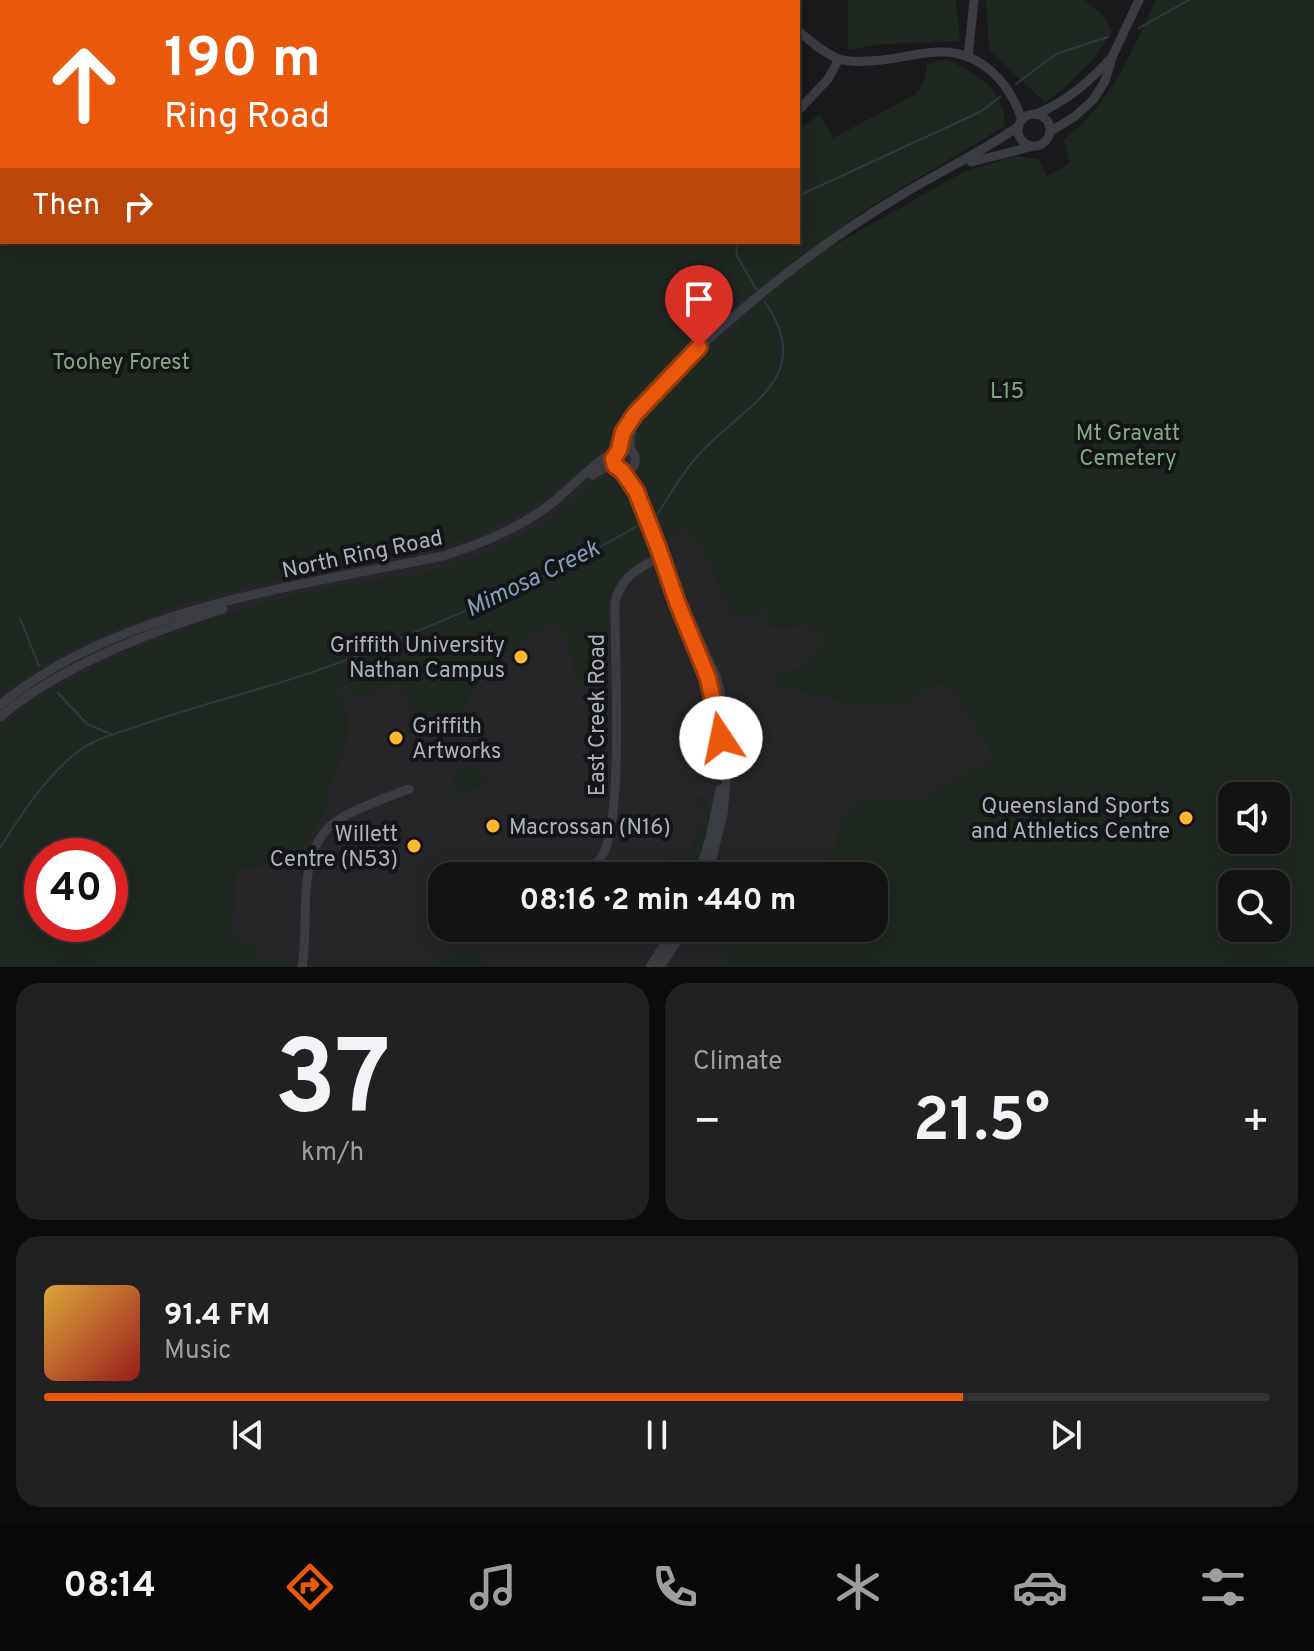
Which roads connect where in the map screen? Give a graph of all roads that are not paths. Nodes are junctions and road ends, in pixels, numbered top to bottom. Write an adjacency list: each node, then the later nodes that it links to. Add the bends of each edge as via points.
1 (974, 0): 5 (street)
2 (1139, 1): 4 (street)
3 (800, 33): 6 (street)
4 (1113, 55): 8 (street, via 1078,90); 9 (street, via 1093,100)
5 (968, 57): 6 (street, via 934,52); 8 (street, via 995,73)
6 (839, 59): 7 (street)
7 (800, 109)
8 (1027, 119): 9 (street, via 1048,121); 10 (street, via 1020,137); 11 (street)
9 (1051, 131): 10 (street, via 1044,143)
10 (1032, 146): 11 (street)
11 (949, 169): 12 (street, via 903,193 794,266 682,363 623,432)
12 (621, 450): 13 (street, via 635,455); 14 (street, via 613,459); 17 (street, North Ring Road, via 601,459 544,509 474,546 166,618)
13 (633, 466): 14 (street, North Ring Road); 15 (street)
14 (619, 470): 15 (street); 17 (street, North Ring Road, via 600,469 536,519 474,550 227,607)
15 (636, 491): 16 (street)
16 (662, 557): 21 (street, East Creek Road, via 637,568 617,592 615,795 609,835); 22 (street, via 708,678 721,738); 23 (street, via 716,676 726,731 723,814)
17 (97, 653): 18 (street, via 36,679); 19 (street)
18 (0, 705)
19 (0, 717)
20 (409, 789): 26 (street, via 344,816 311,853)
21 (597, 862)
22 (709, 862)
23 (710, 862)
24 (665, 942): 27 (street)
25 (677, 942): 28 (street)
26 (302, 967)
27 (650, 967)
28 (660, 967)

